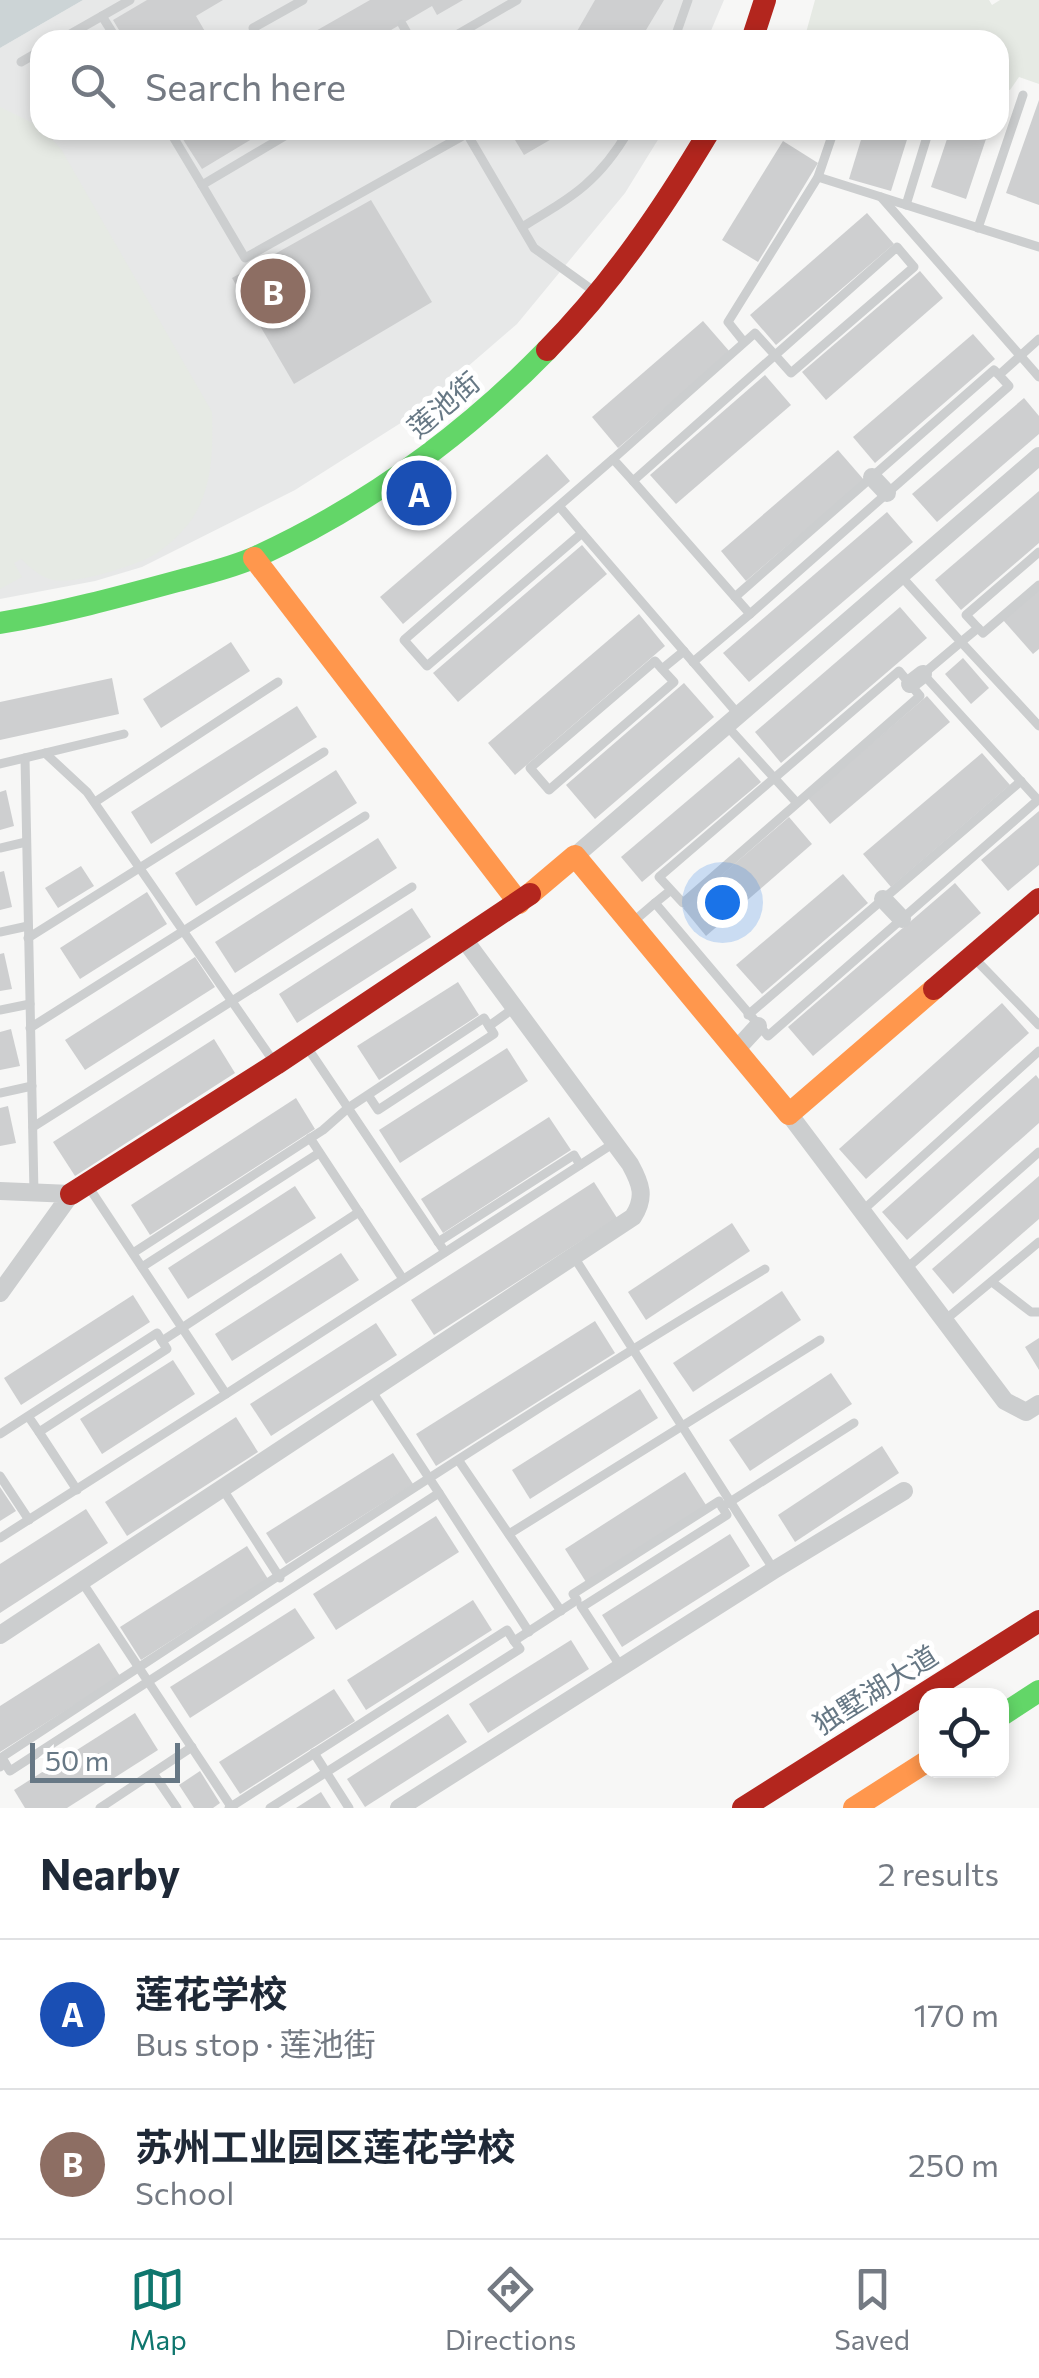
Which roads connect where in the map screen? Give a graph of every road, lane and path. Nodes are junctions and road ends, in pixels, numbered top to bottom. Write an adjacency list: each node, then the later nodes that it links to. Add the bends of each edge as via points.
1 (130, 0): 6 (lane)
2 (303, 0): 8 (lane)
3 (517, 0): 12 (lane)
4 (688, 0): 13 (lane)
5 (765, 0): 14 (main road)
6 (102, 16): 9 (lane); 10 (lane)
7 (402, 24): 11 (lane)
8 (253, 28)
9 (78, 30)
10 (110, 30)
11 (405, 30)
12 (465, 30)
13 (678, 30)
14 (755, 30)
15 (30, 57): 16 (lane)
16 (21, 62)
17 (1023, 95): 18 (lane)
18 (1009, 136)
19 (176, 140): 29 (lane)
20 (279, 140): 29 (lane)
21 (451, 140): 29 (lane, via 246,258)
22 (470, 140): 32 (lane)
23 (623, 140): 32 (lane, via 590,184)
24 (705, 140): 37 (main road, 莲池街, via 682,182)
25 (831, 140): 28 (lane)
26 (927, 140): 31 (lane)
27 (1008, 140): 33 (lane)
28 (818, 177): 30 (lane); 39 (lane, via 728,322)
29 (202, 185)
30 (881, 198): 31 (lane); 34 (lane)
31 (906, 205): 33 (lane)
32 (522, 227): 37 (lane, via 534,248)
33 (978, 228): 35 (lane)
34 (922, 244): 36 (lane); 41 (lane)
35 (1039, 247)
36 (906, 257): 40 (lane, via 897,247); 40 (lane, via 914,267 791,373)
37 (597, 294): 52 (main road, 莲池街, via 560,339 451,439 368,498)
38 (1039, 339): 41 (lane)
39 (744, 342): 40 (lane, via 755,334); 45 (lane)
40 (774, 354): 47 (lane)
41 (1020, 356): 42 (lane); 43 (lane)
42 (999, 375): 46 (lane, via 994,370); 48 (lane, via 1009,386)
43 (1039, 377)
44 (1039, 456): 53 (street)
45 (613, 459): 47 (lane); 49 (lane)
46 (872, 477): 48 (street); 55 (lane)
47 (633, 481): 55 (lane)
48 (887, 493): 56 (lane)
49 (558, 506): 50 (lane); 50 (lane, via 404,640 427,666)
50 (582, 533): 60 (lane)
51 (1039, 552): 58 (lane, via 966,615)
52 (254, 558): 57 (main road, 莲池街, via 128,596); 86 (main road)
53 (900, 575): 59 (lane); 65 (street)
54 (1039, 585): 58 (lane, via 983,634)
55 (736, 598): 56 (lane)
56 (750, 614): 61 (lane)
57 (0, 623)
58 (978, 628): 59 (lane)
59 (962, 642): 63 (lane); 66 (lane)
60 (684, 651): 61 (lane); 62 (lane)
61 (693, 662): 65 (lane)
62 (662, 669): 62 (lane, via 655,661 530,768 549,790 674,682)
63 (917, 679): 72 (lane, via 899,672); 73 (lane); 76 (lane, via 920,696)
64 (278, 682): 75 (lane)
65 (732, 719): 72 (lane); 80 (street)
66 (1039, 726)
67 (124, 734): 69 (lane)
68 (324, 752): 81 (lane)
69 (44, 754): 70 (lane); 75 (lane)
70 (25, 758): 71 (lane); 78 (lane)
71 (0, 764)
72 (774, 778): 76 (lane); 83 (lane, via 659,877)
73 (1021, 782): 74 (lane); 84 (lane)
74 (1038, 799): 88 (lane)
75 (95, 802): 81 (lane)
76 (797, 803): 83 (lane, via 683,902)
77 (365, 816): 91 (lane)
78 (26, 842): 79 (lane); 90 (lane)
79 (0, 848)
80 (576, 856): 86 (main road); 89 (main road)
81 (141, 866): 91 (lane); 93 (lane)
82 (412, 887): 96 (lane)
83 (672, 890): 87 (lane)
84 (884, 899): 88 (street); 100 (lane)
85 (1039, 899): 95 (main road)
86 (519, 903): 94 (main road)
87 (655, 903): 89 (lane); 100 (lane)
88 (902, 919): 100 (lane, via 768,1036)
89 (632, 923): 105 (main road)
90 (28, 926): 92 (lane); 93 (lane)
91 (186, 930): 96 (lane); 103 (lane)
92 (0, 932)
93 (28, 938): 97 (lane)
94 (464, 939): 98 (street); 104 (main road)
95 (973, 957): 102 (lane); 112 (main road)
96 (233, 1000): 107 (lane); 113 (lane)
97 (30, 1004): 99 (lane); 103 (lane)
98 (514, 1008): 101 (lane); 115 (street)
99 (0, 1010)
100 (753, 1020): 105 (street)
101 (488, 1026): 110 (lane, via 484,1018); 110 (lane, via 494,1034 378,1110)
102 (1039, 1026)
103 (30, 1028): 108 (lane)
104 (305, 1044): 107 (main road); 111 (lane)
105 (736, 1050): 112 (main road)
106 (1037, 1057): 122 (lane)
107 (276, 1064): 119 (main road)
108 (32, 1086): 109 (lane); 113 (lane)
109 (0, 1092)
110 (368, 1095): 111 (lane)
111 (348, 1108): 114 (lane); 124 (lane)
112 (789, 1114): 122 (street)
113 (32, 1127): 121 (lane)
114 (310, 1138): 117 (lane); 127 (lane)
115 (614, 1143): 118 (lane); 128 (street, via 642,1186 642,1204)
116 (1039, 1152): 130 (lane)
117 (319, 1153): 123 (lane); 129 (lane)
118 (580, 1165): 124 (lane, via 574,1154); 126 (lane)
119 (79, 1189): 121 (street); 127 (lane); 134 (street)
120 (0, 1191): 121 (street)
121 (34, 1193)
122 (862, 1210): 130 (street)
123 (358, 1212): 132 (lane); 137 (lane)
124 (438, 1242): 126 (lane)
125 (1039, 1242): 133 (lane)
126 (445, 1252): 132 (lane)
127 (133, 1253): 129 (lane)
128 (574, 1257): 140 (lane); 141 (street)
129 (142, 1267): 137 (lane)
130 (906, 1269): 136 (street)
131 (765, 1270): 140 (lane)
132 (404, 1279): 142 (lane)
133 (992, 1282): 135 (lane); 136 (lane)
134 (0, 1292)
135 (1039, 1312)
136 (945, 1320): 143 (street, via 1004,1401 1026,1412)
137 (182, 1328): 138 (lane); 142 (lane)
138 (162, 1340): 144 (lane, via 157,1333); 147 (lane, via 167,1350)
139 (820, 1340): 146 (lane)
140 (634, 1348): 146 (lane); 149 (lane)
141 (371, 1390): 151 (lane); 152 (street)
142 (226, 1394): 153 (lane)
143 (1039, 1404)
144 (28, 1416): 147 (lane); 148 (lane)
145 (854, 1423): 156 (lane)
146 (684, 1428): 156 (lane); 158 (lane)
147 (39, 1432): 153 (lane)
148 (0, 1434)
149 (459, 1461): 151 (lane); 158 (lane)
150 (0, 1476): 157 (lane)
151 (431, 1480): 155 (lane); 161 (lane)
152 (222, 1488): 161 (lane); 162 (street)
153 (77, 1490): 157 (lane)
154 (904, 1491): 160 (street)
155 (439, 1493): 166 (lane); 171 (lane)
156 (726, 1504): 160 (lane); 163 (lane, via 727,1514); 163 (lane, via 719,1501 572,1594)
157 (29, 1520): 159 (lane)
158 (508, 1534): 164 (lane)
159 (0, 1538)
160 (774, 1570): 170 (street)
161 (280, 1578): 169 (lane)
162 (82, 1582): 167 (street); 169 (lane)
163 (580, 1603): 164 (lane); 170 (lane)
164 (561, 1611): 166 (lane)
165 (1039, 1620): 186 (main road, 独墅湖大道)
166 (529, 1632): 168 (lane)
167 (0, 1635)
168 (514, 1642): 175 (lane, via 506,1630); 178 (lane, via 520,1649)
169 (138, 1667): 171 (lane); 176 (lane, via 2,1756)
170 (621, 1667): 185 (street)
171 (148, 1682): 174 (lane); 176 (lane, via 10,1771)
172 (1039, 1692): 173 (main road)
173 (1009, 1711)
174 (192, 1747): 179 (lane); 180 (lane)
175 (314, 1753): 178 (lane); 180 (lane)
176 (3, 1765)
177 (919, 1766): 187 (main road)
178 (326, 1772): 183 (lane); 184 (lane)
179 (154, 1773): 181 (lane); 182 (lane)
180 (231, 1807)
181 (100, 1808)
182 (177, 1808)
183 (270, 1808)
184 (350, 1808)
185 (399, 1808)
186 (743, 1808)
187 (854, 1808)

